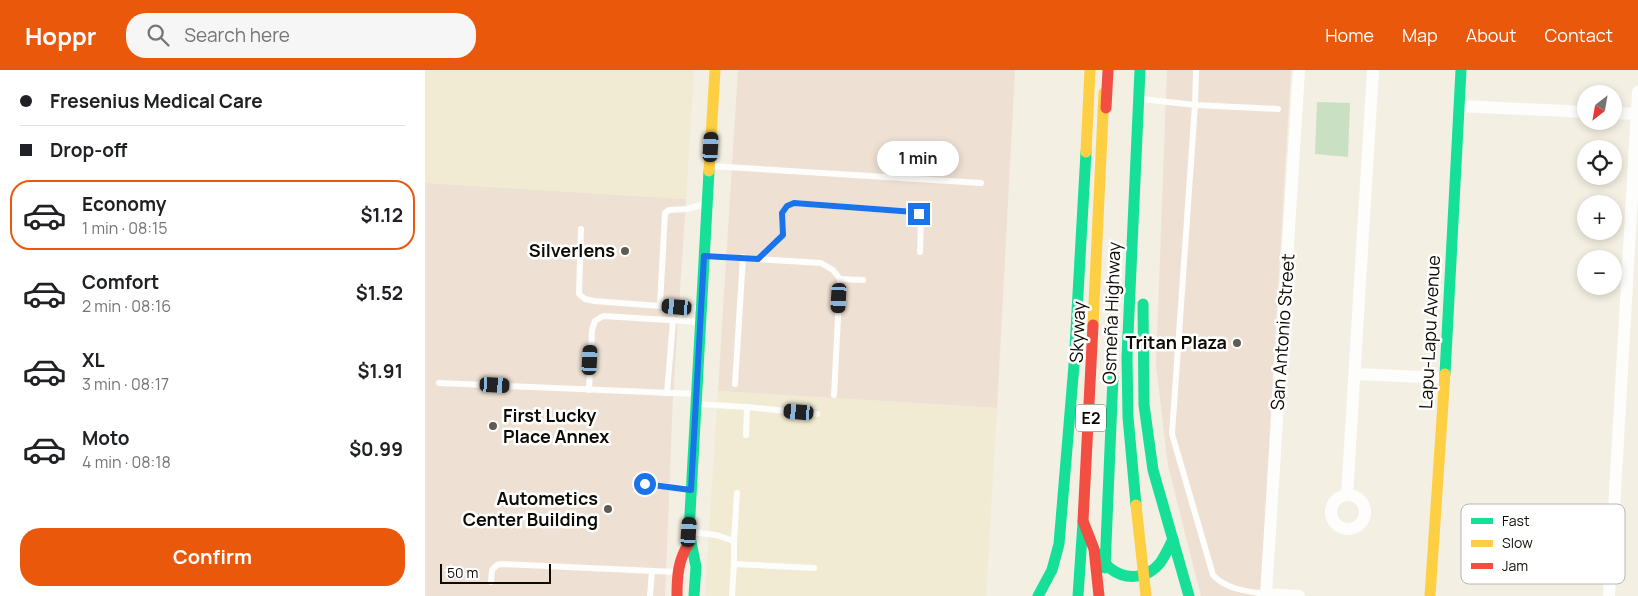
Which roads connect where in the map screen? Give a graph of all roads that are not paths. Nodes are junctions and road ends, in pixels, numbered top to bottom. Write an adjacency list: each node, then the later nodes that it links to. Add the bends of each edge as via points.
1 (715, 70): 18 (main road)
2 (1090, 70): 65 (main road, via 1074,365 1059,544 1052,570)
3 (1107, 70): 49 (main road, E2); 67 (main road, Skyway / E2)
4 (1140, 70): 10 (main road, E2)
5 (1196, 70): 11 (lane)
6 (1299, 70): 60 (street, San Antonio Street)
7 (1373, 70): 33 (street)
8 (1461, 70): 12 (main road, Lapu-Lapu Avenue)
9 (1638, 92): 16 (street)
10 (1138, 99): 11 (lane); 17 (main road, E2)
11 (1195, 105): 13 (lane); 60 (lane, via 1172,434 1213,575 1227,586)
12 (1459, 106): 14 (street); 34 (main road, Lapu-Lapu Avenue)
13 (1278, 109)
14 (1577, 112)
15 (1623, 113): 16 (street)
16 (1637, 114): 48 (street)
17 (1137, 121): 51 (main road, via 1147,433 1153,470); 70 (main road, Osmeña Highway / E2, via 1127,394)
18 (709, 166): 19 (lane); 20 (main road)
19 (981, 183)
20 (707, 204): 23 (main road); 28 (lane, via 665,213)
21 (581, 229): 28 (lane, via 579,294 594,301)
22 (920, 252): 25 (lane, via 921,218 914,212 794,203 782,213 783,235)
23 (704, 256): 24 (lane); 29 (main road)
24 (743, 257): 25 (lane); 36 (lane)
25 (758, 259): 26 (lane, via 821,263)
26 (840, 279): 27 (lane); 39 (lane)
27 (863, 280)
28 (660, 305): 29 (lane)
29 (701, 309): 31 (main road)
30 (673, 320): 31 (lane); 37 (lane, via 603,316 595,320); 38 (lane)
31 (700, 322): 40 (main road)
32 (1114, 369): 69 (main road, E2)
33 (1355, 374): 34 (street); 47 (street)
34 (1445, 378): 73 (main road, Lapu-Lapu Avenue)
35 (439, 383): 37 (lane)
36 (735, 384)
37 (589, 390): 38 (lane)
38 (665, 392): 40 (lane)
39 (834, 395)
40 (696, 399): 41 (lane); 45 (main road)
41 (747, 408): 42 (lane); 43 (lane)
42 (817, 414)
43 (746, 436)
44 (645, 484): 45 (lane)
45 (691, 490): 50 (main road)
46 (737, 493): 52 (lane)
47 (1347, 495)
48 (1614, 504)
49 (1083, 521): 53 (main road); 66 (main road)
50 (689, 537): 52 (lane, via 715,535); 57 (main road); 58 (main road)
51 (1173, 539): 53 (main road, via 1157,568 1146,575 1133,577 1110,568); 71 (main road)
52 (734, 541): 54 (lane)
53 (1094, 549): 68 (main road)
54 (734, 564): 55 (lane); 64 (lane)
55 (814, 568)
56 (651, 571): 57 (lane); 59 (lane, via 501,564 492,570); 61 (lane)
57 (678, 572): 58 (lane); 62 (main road)
58 (695, 573): 63 (main road)
59 (491, 582)
60 (1267, 595): 72 (street)
61 (650, 596)
62 (677, 596)
63 (694, 596)
64 (732, 596)
65 (1038, 596)
66 (1078, 596)
67 (1083, 596)
68 (1099, 596)
69 (1104, 596)
70 (1146, 596)
71 (1189, 596)
72 (1299, 596)
73 (1430, 596)

